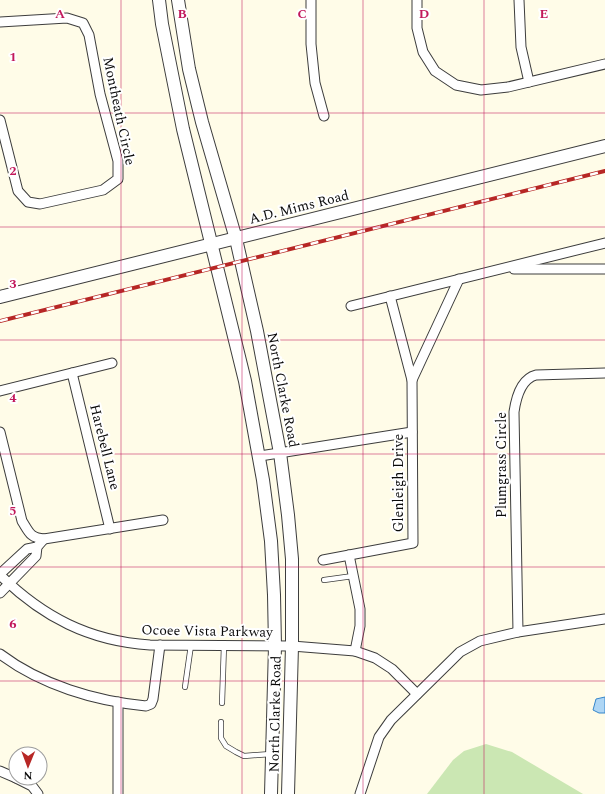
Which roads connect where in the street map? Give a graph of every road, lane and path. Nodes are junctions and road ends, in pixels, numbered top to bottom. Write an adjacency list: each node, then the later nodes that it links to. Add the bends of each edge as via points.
1 (159, 0): 14 (street, North Clarke Road, via 171,75)
2 (178, 0): 12 (street, North Clarke Road, via 198,107)
3 (311, 0): 9 (street, via 311,44 315,83)
4 (417, 0): 8 (street, via 417,28 423,52 435,71 456,85 481,90)
5 (519, 0): 8 (street, via 521,48)
6 (0, 22): 10 (street, Montheath Circle, via 67,18 83,23 89,35 100,94 118,161 118,179 103,190 40,204 28,202 18,191)
7 (605, 64): 8 (street)
8 (529, 82)
9 (324, 116)
10 (0, 120)
11 (605, 146): 12 (street, A.D. Mims Road)
12 (236, 239): 14 (street, A.D. Mims Road); 28 (street, North Clarke Road, via 257,331)
13 (605, 244): 16 (street)
14 (212, 245): 19 (street, A.D. Mims Road); 29 (street, North Clarke Road, via 246,381)
15 (605, 269): 16 (street)
16 (498, 270): 17 (street)
17 (459, 279): 18 (street); 24 (street, Glenleigh Drive)
18 (390, 296): 20 (street); 24 (street, Glenleigh Drive)
19 (0, 297)
20 (351, 306)
21 (112, 363): 22 (street)
22 (72, 373): 25 (street); 31 (street, Harebell Lane)
23 (605, 374): 44 (street, Plumgrass Circle, via 536,375 530,377 516,397 514,412)
24 (412, 380): 27 (street, Glenleigh Drive)
25 (0, 391)
26 (0, 432): 32 (street, via 22,522 33,537)
27 (412, 432): 28 (street); 34 (street, Glenleigh Drive, via 413,543)
28 (280, 453): 29 (street); 49 (street, North Clarke Road, via 292,558)
29 (260, 456): 48 (street, North Clarke Road, via 271,541)
30 (163, 520): 31 (street)
31 (110, 528): 32 (street)
32 (44, 539): 33 (street)
33 (37, 547): 35 (street, via 27,549); 37 (street, via 36,556)
34 (348, 555): 36 (street, Glenleigh Drive); 39 (street)
35 (19, 556): 37 (street); 38 (street)
36 (323, 560)
37 (28, 564): 41 (street)
38 (0, 575): 41 (street, Ocoee Vista Parkway)
39 (353, 576): 40 (lane); 50 (street, via 360,609 360,626)
40 (324, 580)
41 (9, 584): 42 (street); 45 (street, Ocoee Vista Parkway, via 34,605 80,629 116,640)
42 (0, 593)
43 (605, 619): 44 (street)
44 (518, 632): 53 (street, via 480,641 460,652)
45 (160, 645): 46 (street, Ocoee Vista Parkway); 54 (street, via 151,704 142,706)
46 (191, 645): 47 (street, Ocoee Vista Parkway); 52 (lane)
47 (224, 646): 48 (street, Ocoee Vista Parkway); 55 (lane)
48 (275, 646): 49 (street, Ocoee Vista Parkway); 57 (street, North Clarke Road)
49 (292, 646): 50 (street, Ocoee Vista Parkway); 60 (street, North Clarke Road)
50 (355, 651): 53 (street, Ocoee Vista Parkway, via 375,658 392,669)
51 (0, 654): 54 (street, via 59,686)
52 (185, 688)
53 (417, 694): 61 (street, via 391,720 379,737)
54 (118, 702): 58 (street)
55 (222, 703)
56 (221, 722): 57 (lane, via 221,738 226,746 244,756)
57 (273, 754): 59 (street, North Clarke Road)
58 (118, 794)
59 (271, 794)
60 (288, 794)
61 (360, 794)

